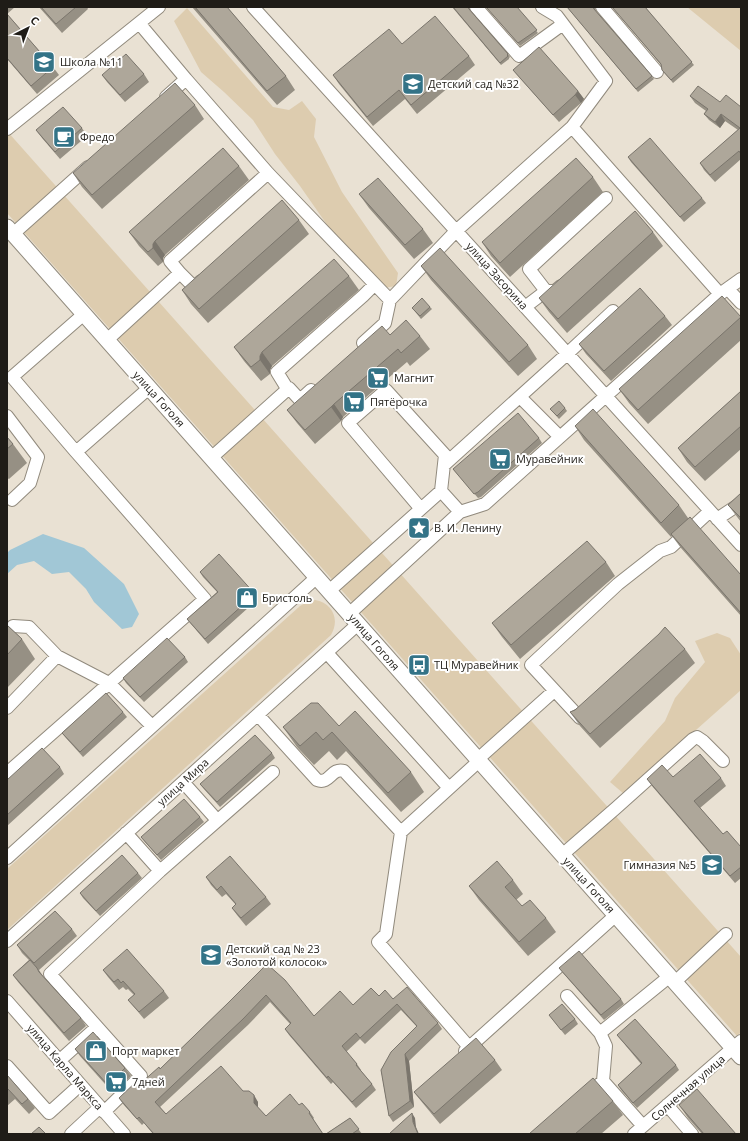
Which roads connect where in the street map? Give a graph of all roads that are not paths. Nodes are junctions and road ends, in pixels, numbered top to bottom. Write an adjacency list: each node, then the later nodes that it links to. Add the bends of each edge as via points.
1 (159, 7): 6 (street)
2 (253, 7): 17 (street, улица Засорина)
3 (476, 7): 7 (street, via 519,56)
4 (542, 7): 7 (street, via 557,16)
5 (602, 7): 8 (street)
6 (139, 23): 9 (street); 12 (street)
7 (563, 24): 11 (street, via 606,82)
8 (657, 72)
9 (186, 78): 10 (street); 14 (street)
10 (156, 105)
11 (572, 127): 17 (street); 24 (street)
12 (7, 129)
13 (97, 159): 16 (street)
14 (268, 173): 19 (street, via 170,261); 22 (street, via 289,201)
15 (606, 198): 23 (street, via 529,269)
16 (10, 231): 29 (main road, улица Гоголя)
17 (456, 231): 25 (street); 27 (street, улица Засорина)
18 (212, 271): 19 (street, via 194,287)
19 (180, 272): 30 (street)
20 (572, 276): 23 (street, via 554,291)
21 (741, 280): 24 (street)
22 (374, 285): 25 (street); 34 (street, via 277,372)
23 (546, 291): 27 (street)
24 (724, 291): 26 (street); 37 (street)
25 (390, 300): 31 (street, via 385,323)
26 (741, 303)
27 (525, 306): 32 (street, улица Засорина)
28 (613, 311): 32 (street)
29 (84, 314): 30 (main road, улица Гоголя); 33 (street)
30 (107, 340): 36 (main road, улица Гоголя)
31 (357, 348)
32 (568, 354): 37 (street, улица Засорина); 38 (street)
33 (10, 378): 41 (street)
34 (285, 385)
35 (317, 385): 42 (street, via 300,400 289,388)
36 (149, 388): 41 (street); 42 (main road, улица Гоголя)
37 (606, 396): 40 (street); 49 (street, улица Засорина)
38 (520, 397): 40 (street); 43 (street)
39 (7, 416): 45 (street, via 38,457 30,483)
40 (560, 437): 48 (street, via 484,504)
41 (76, 452): 57 (street, via 205,599)
42 (211, 458): 51 (main road, улица Гоголя)
43 (444, 465): 44 (street); 47 (street, via 445,455 386,390 348,423)
44 (441, 491): 47 (street); 48 (street)
45 (12, 500)
46 (741, 503): 49 (street)
47 (421, 509): 52 (street)
48 (460, 512): 53 (street, улица Мира)
49 (714, 515): 50 (street, улица Засорина); 58 (street, via 671,547 660,551 618,584 530,666)
50 (741, 545)
51 (317, 577): 52 (main road, улица Гоголя); 62 (street)
52 (329, 591): 53 (main road, улица Гоголя)
53 (354, 619): 55 (street, улица Мира); 63 (main road, улица Гоголя)
54 (9, 627): 56 (street, via 29,627)
55 (326, 653): 61 (street, улица Мира); 68 (street)
56 (57, 656): 57 (street); 59 (street)
57 (109, 683): 62 (street); 66 (street)
58 (554, 691): 60 (street, via 580,718); 63 (street)
59 (7, 708)
60 (591, 708)
61 (258, 715): 67 (street, улица Мира); 70 (street, via 317,780 326,780 336,771 344,771)
62 (152, 726): 73 (street)
63 (479, 760): 68 (street); 72 (main road, улица Гоголя)
64 (723, 761): 72 (street, via 703,741 697,737 693,739)
65 (272, 772): 69 (street)
66 (7, 773)
67 (183, 782): 69 (street); 71 (street, улица Мира)
68 (449, 788): 70 (street)
69 (217, 820): 74 (street)
70 (401, 832): 83 (street, via 386,934 378,942)
71 (126, 833): 74 (street); 77 (street, улица Мира)
72 (562, 855): 75 (main road, улица Гоголя)
73 (7, 858)
74 (160, 871): 81 (street, via 50,974)
75 (616, 915): 78 (main road, улица Гоголя); 83 (street)
76 (726, 934): 78 (street)
77 (7, 941)
78 (672, 979): 82 (street); 84 (main road, улица Гоголя)
79 (567, 996): 82 (street)
80 (7, 1001): 86 (street, улица Карла Маркса)
81 (97, 1027): 86 (street); 92 (street, via 141,1076)
82 (600, 1033): 88 (street, via 606,1046)
83 (469, 1047): 85 (street)
84 (738, 1048): 91 (street, Солнечная улица)
85 (458, 1057)
86 (59, 1061): 89 (street, улица Карла Маркса)
87 (7, 1066): 89 (street, via 49,1113)
88 (602, 1081): 90 (street); 93 (street)
89 (80, 1085): 92 (street, улица Карла Маркса)
90 (581, 1100)
91 (667, 1105): 93 (street, Солнечная улица); 96 (street)
92 (102, 1109): 94 (street); 95 (street, улица Карла Маркса)
93 (638, 1130)
94 (71, 1134)
95 (124, 1134)
96 (692, 1134)

